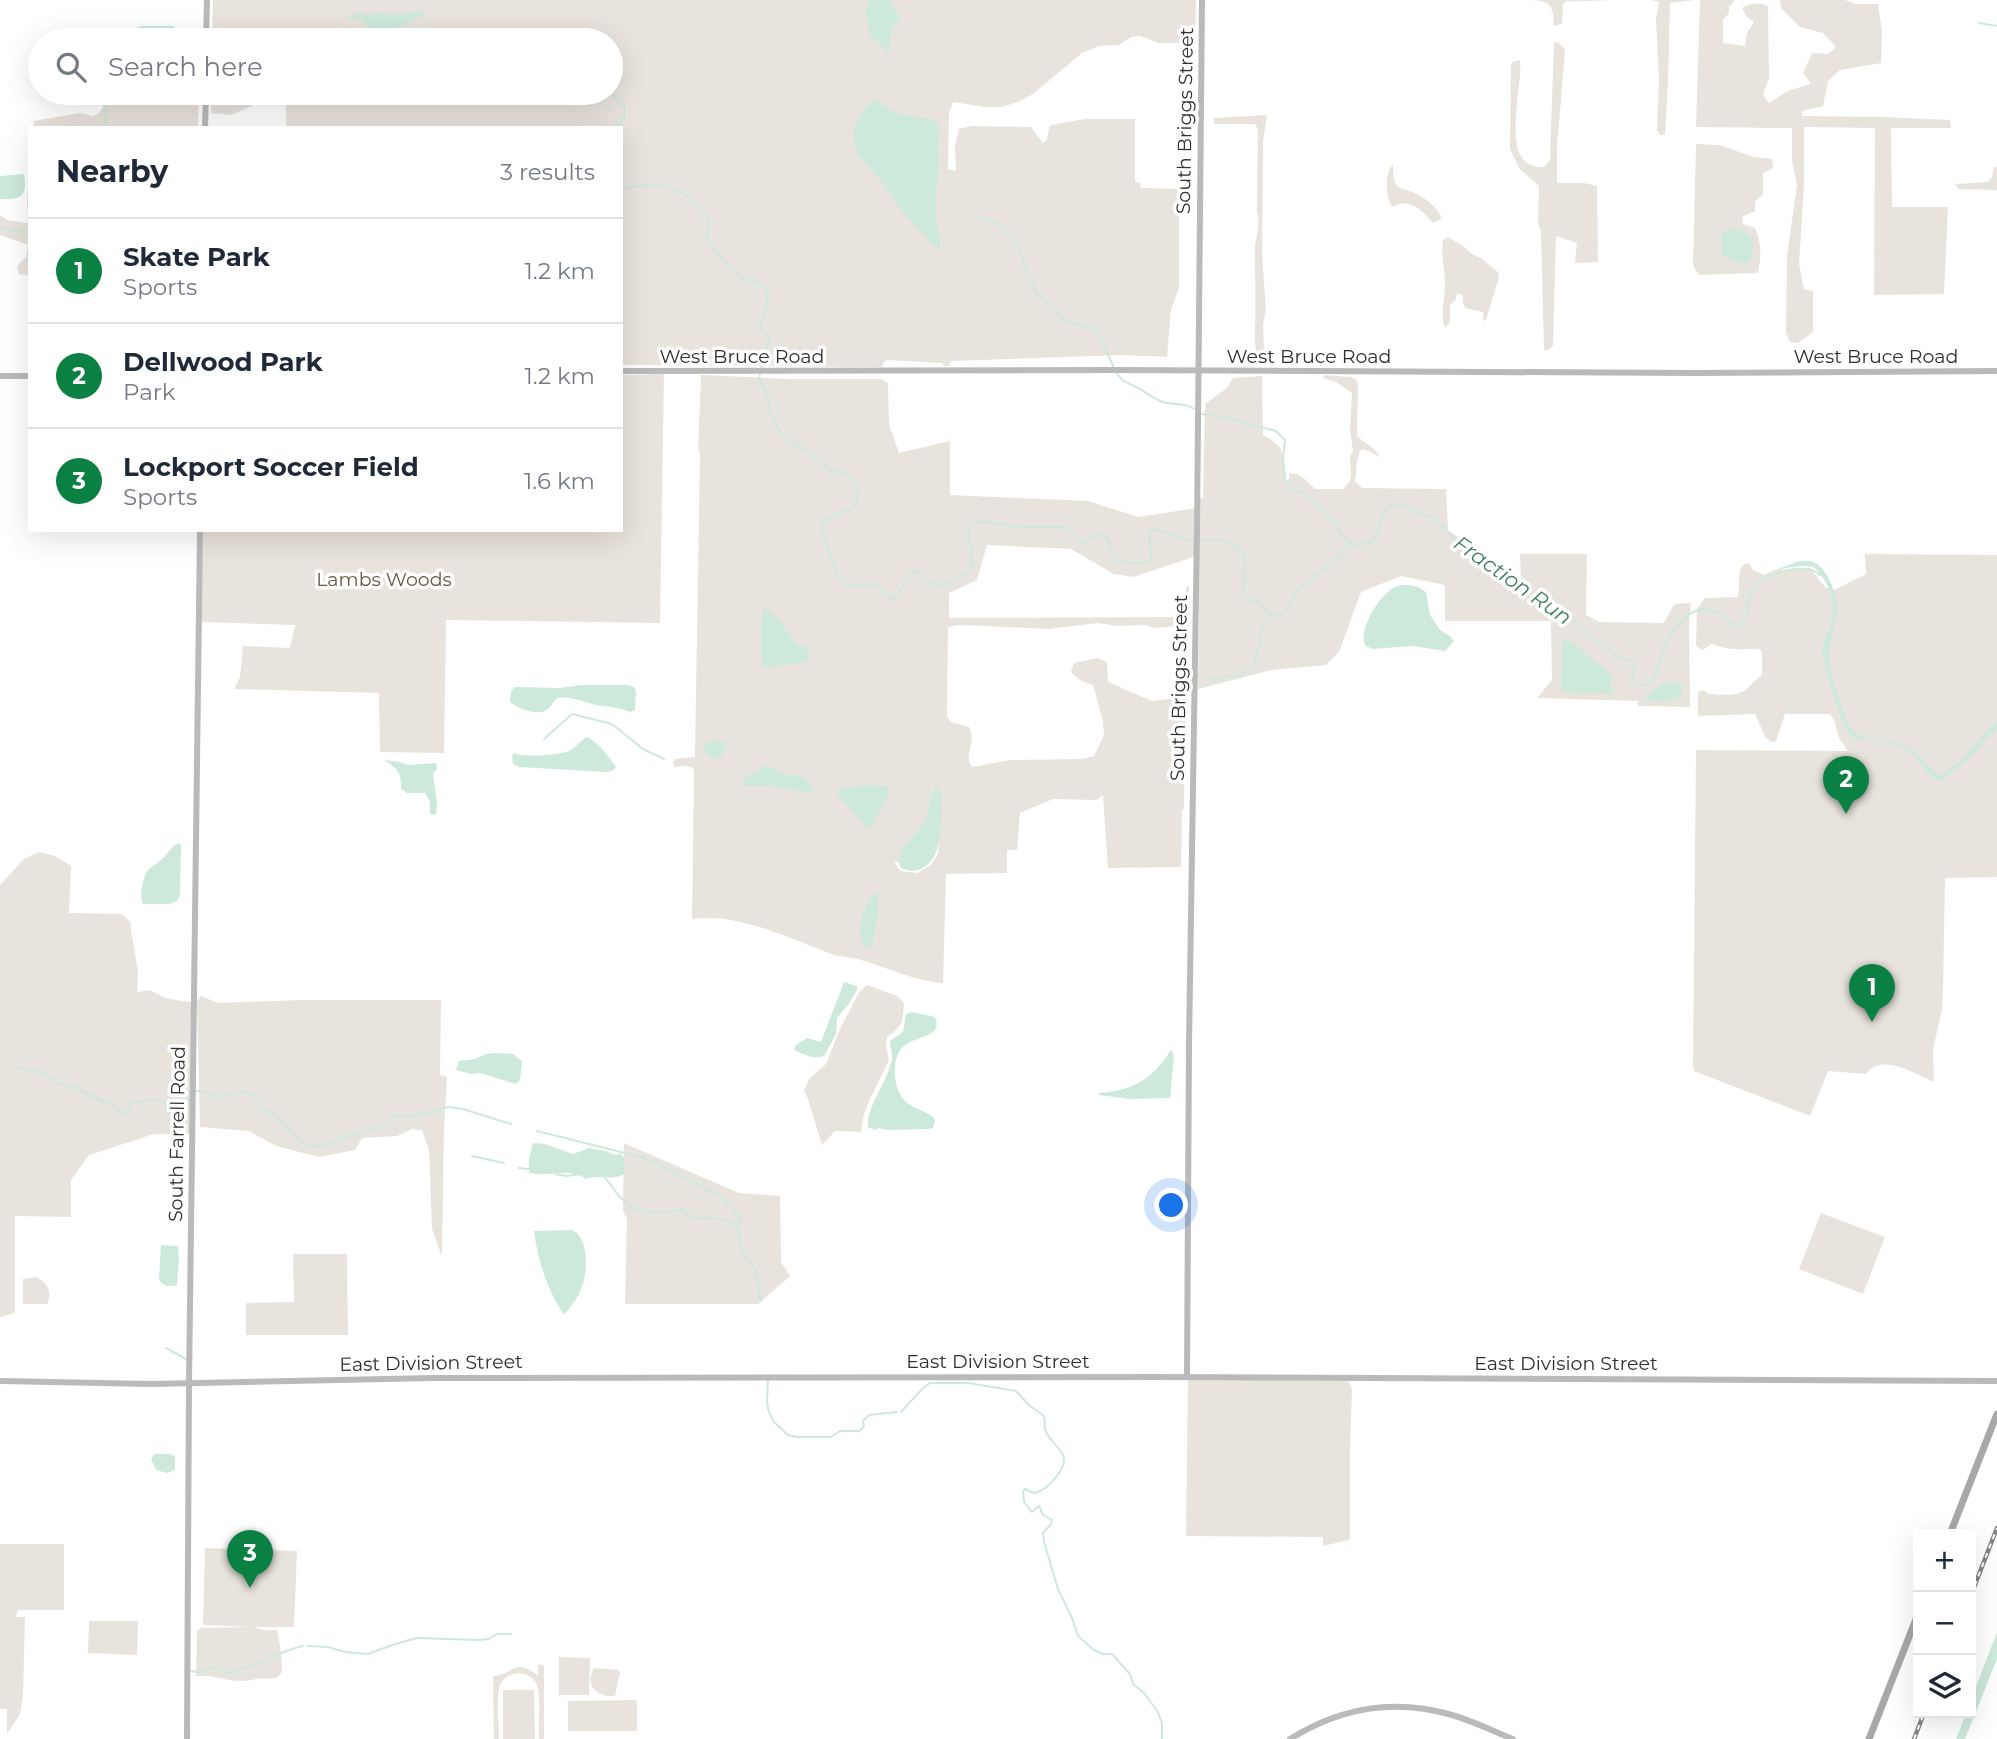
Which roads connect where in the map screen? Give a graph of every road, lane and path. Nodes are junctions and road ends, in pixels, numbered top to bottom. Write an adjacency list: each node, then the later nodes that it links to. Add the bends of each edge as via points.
1 (207, 0): 3 (street)
2 (1202, 0): 6 (street, South Briggs Street)
3 (206, 28)
4 (206, 105): 5 (street)
5 (205, 126)
6 (1198, 370): 7 (street, West Bruce Road); 8 (street, West Bruce Road); 12 (street, South Briggs Street)
7 (1997, 371)
8 (623, 372)
9 (0, 376): 10 (street)
10 (28, 376)
11 (200, 532): 15 (street, South Farrell Road)
12 (1187, 1377): 14 (street, East Division Street); 15 (street, East Division Street, via 433,1378)
13 (0, 1381): 15 (street, East Division Street)
14 (1997, 1381)
15 (189, 1383): 19 (street, South Farrell Road)
16 (1997, 1414): 17 (main road)
17 (1952, 1529)
18 (1913, 1627): 22 (main road)
19 (187, 1739)
20 (1290, 1739): 21 (street, via 1350,1711 1398,1706 1453,1715)
21 (1513, 1739)
22 (1869, 1739)

